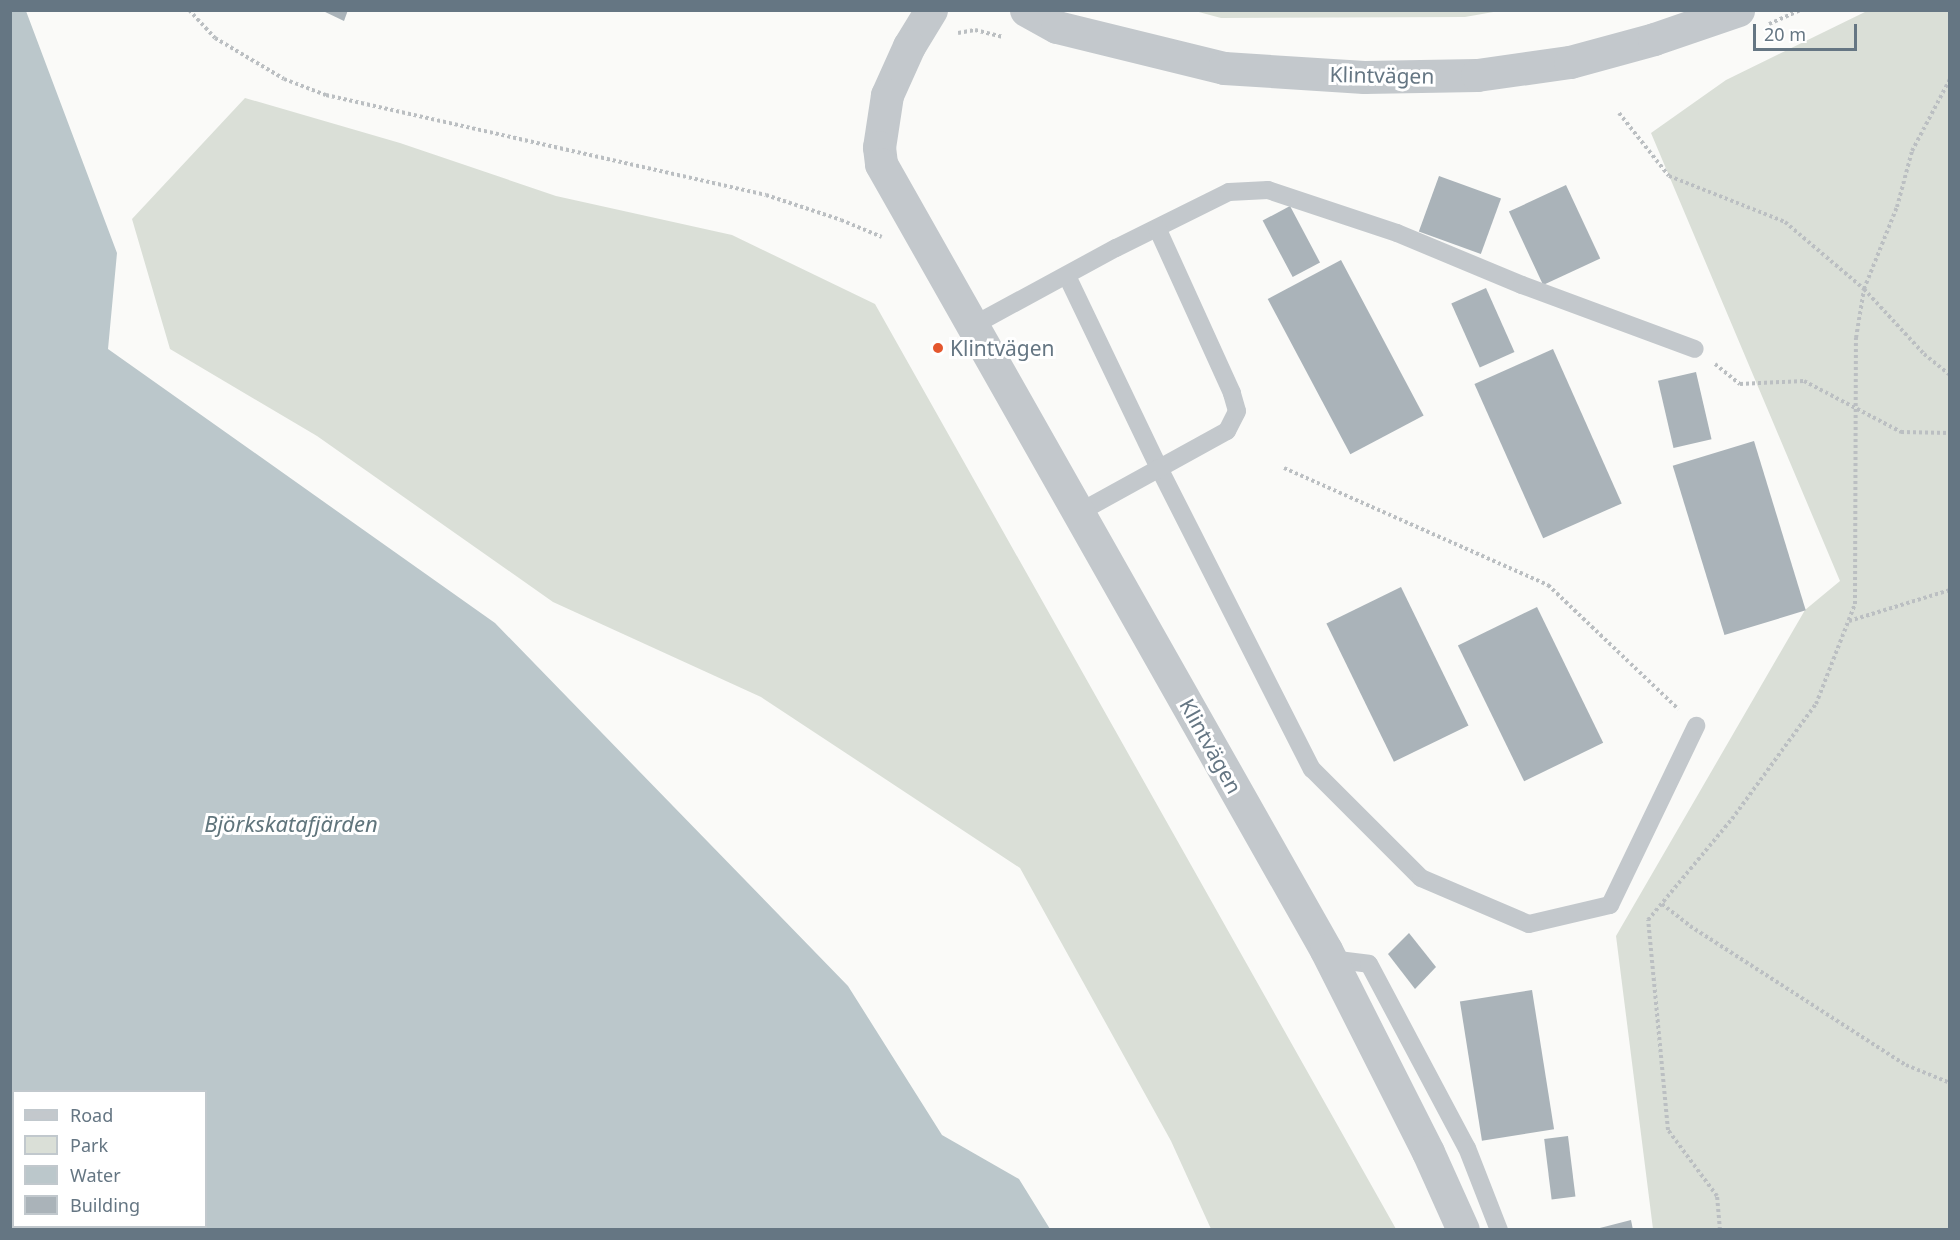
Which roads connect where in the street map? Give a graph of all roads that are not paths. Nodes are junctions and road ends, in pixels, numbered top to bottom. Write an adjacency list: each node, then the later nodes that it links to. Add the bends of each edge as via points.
1 (931, 10): 6 (street, Klintvägen, via 887,95 879,147 881,164)
2 (1026, 10): 3 (street, Klintvägen, via 1057,27 1224,68 1364,77 1477,75 1570,62)
3 (1738, 10)
4 (1157, 228): 5 (lane); 7 (lane, via 1228,192 1268,190 1396,233); 8 (lane, via 1238,411 1227,430)
5 (1067, 276): 6 (lane); 8 (lane)
6 (974, 325): 9 (street, Klintvägen)
7 (1695, 349)
8 (1159, 468): 9 (lane); 10 (lane, via 1312,769 1421,878 1529,924 1610,905)
9 (1080, 512): 11 (street, Klintvägen)
10 (1696, 726)
11 (1330, 959): 12 (street, Klintvägen); 13 (lane, via 1369,964 1467,1148)
12 (1463, 1230)
13 (1499, 1230)

